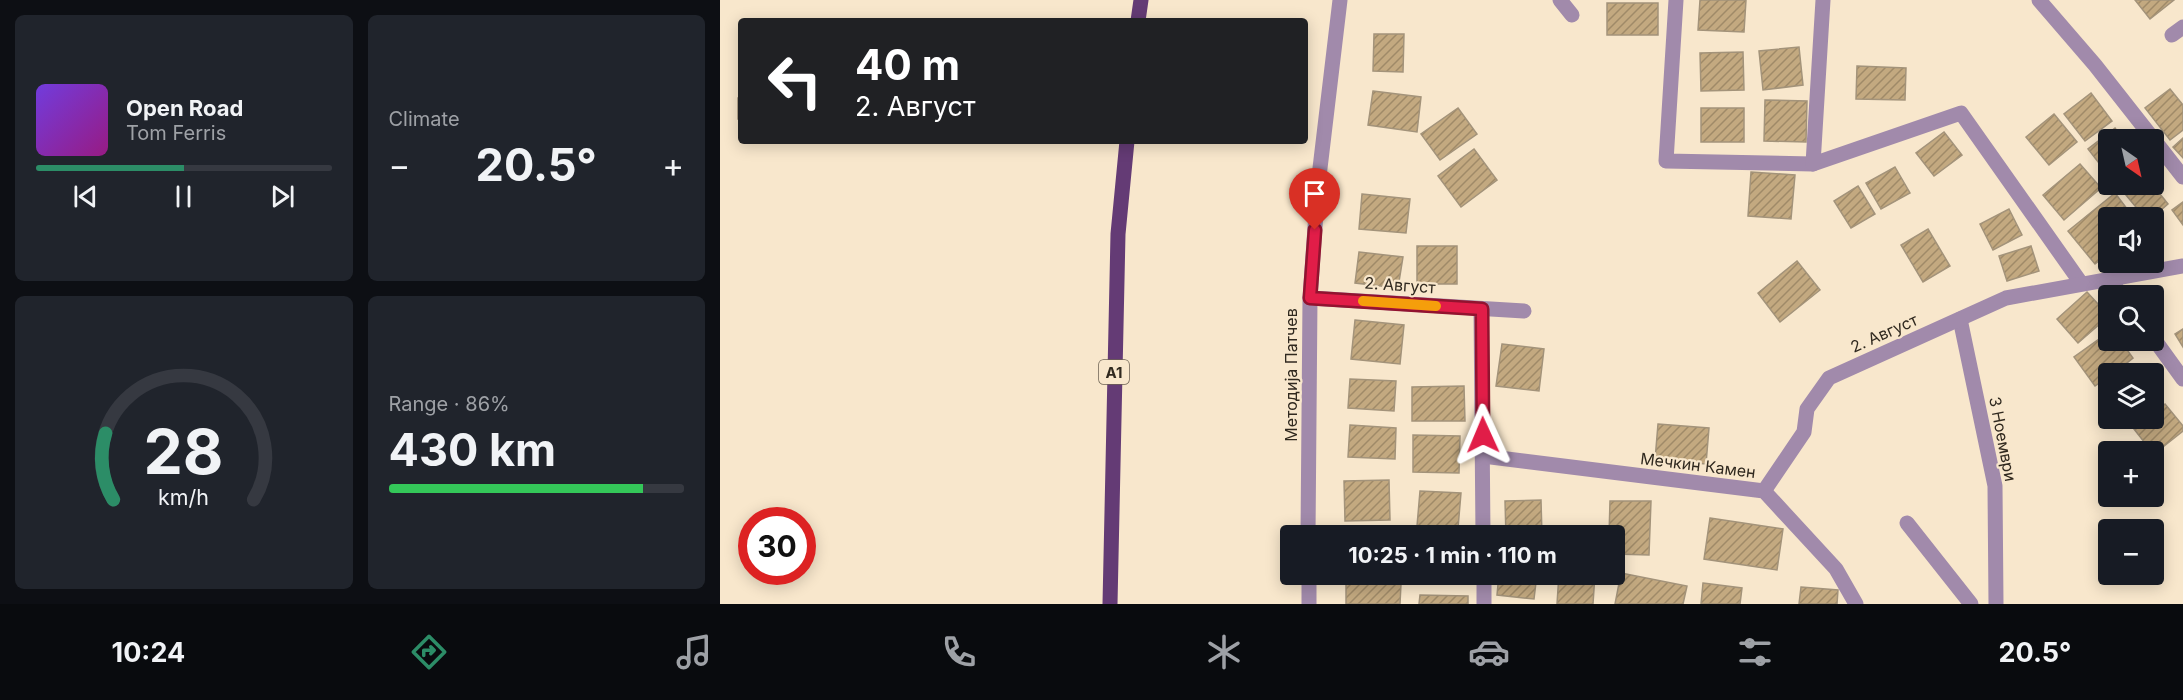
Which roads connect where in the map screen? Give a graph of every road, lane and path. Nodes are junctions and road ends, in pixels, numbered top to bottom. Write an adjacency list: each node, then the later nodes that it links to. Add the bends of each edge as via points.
1 (1140, 0): 8 (main road)
2 (1340, 0): 18 (street, Методиjа Патчев, via 1318,185)
3 (1560, 0): 7 (street)
4 (1676, 0): 12 (street, via 1666,161)
5 (1823, 0): 12 (street)
6 (2039, 0): 9 (street)
7 (1572, 15)
8 (1138, 18)
9 (2145, 129)
10 (1127, 144): 31 (main road, A1, via 1118,234)
11 (2164, 153): 13 (street)
12 (1813, 164): 16 (street, via 1961,113)
13 (2183, 177)
14 (2183, 266): 15 (street, 2. Август)
15 (2109, 278): 16 (street, 2. Август); 17 (street)
16 (2081, 283): 21 (street, 2. Август, via 2006,298)
17 (2114, 285)
18 (1310, 298): 19 (street, 2. Август); 27 (street, Методиjа Патчев)
19 (1482, 309): 20 (street, 2. Август); 24 (street)
20 (1524, 311)
21 (1960, 319): 25 (street, 2. Август, via 1829,378 1807,409 1804,432); 36 (street, 3 Ноември, via 1995,486)
22 (2163, 351): 23 (street)
23 (2183, 379)
24 (1483, 456): 25 (street, Мечкин Камен); 28 (street)
25 (1764, 491): 34 (street, Мечкин Камен, via 1836,568)
26 (1907, 523): 35 (street)
27 (1308, 525)
28 (1484, 525)
29 (1309, 585): 32 (street)
30 (1484, 585): 33 (street)
31 (1110, 604)
32 (1309, 604)
33 (1484, 604)
34 (1856, 604)
35 (1971, 604)
36 (1996, 604)

